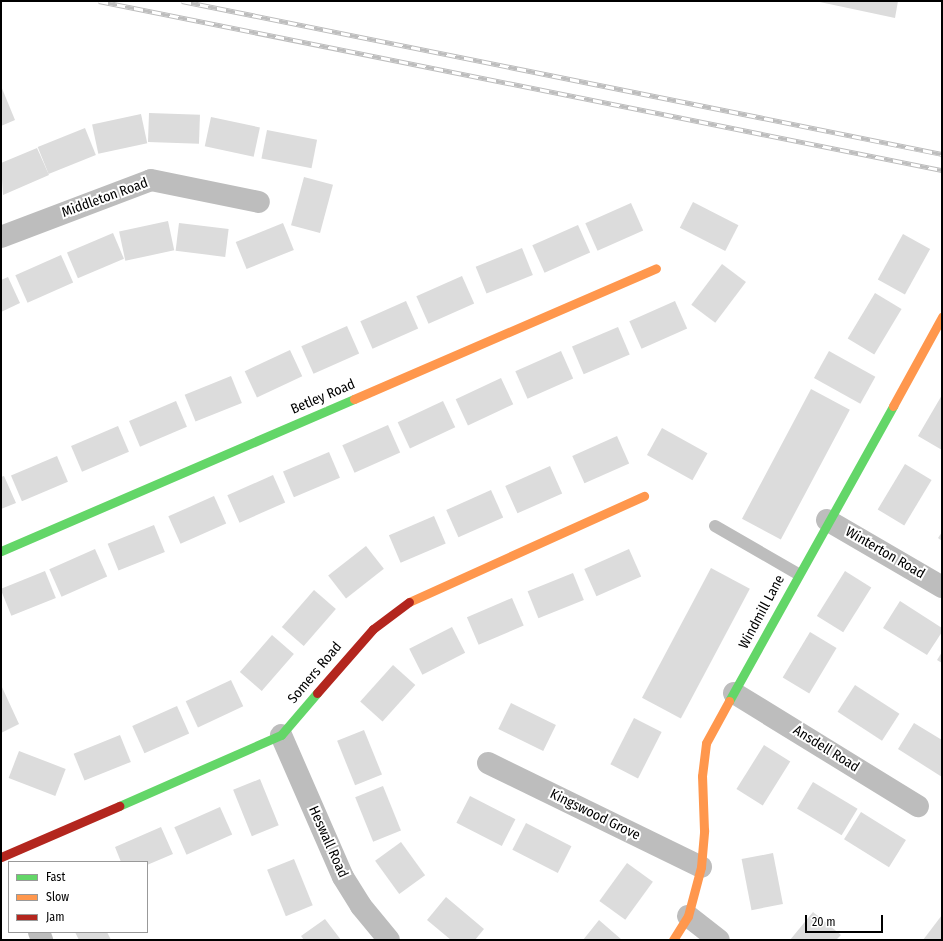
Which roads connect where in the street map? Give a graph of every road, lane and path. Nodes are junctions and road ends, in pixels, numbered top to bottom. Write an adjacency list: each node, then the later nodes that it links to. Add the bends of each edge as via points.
1 (259, 202): 2 (street, Middleton Road, via 151,180)
2 (1, 237)
3 (656, 268): 9 (street, Betley Road)
4 (942, 317): 5 (street, Windmill Lane)
5 (936, 340): 7 (street, Windmill Lane)
6 (644, 496): 13 (street, Somers Road, via 410,601 373,628)
7 (828, 520): 10 (street, Windmill Lane); 11 (street, Winterton Road)
8 (715, 526): 10 (lane)
9 (1, 551)
10 (798, 574): 12 (street, Windmill Lane)
11 (942, 587)
12 (734, 693): 15 (street, Ansdell Road); 17 (street, Windmill Lane, via 706,743 702,776)
13 (281, 735): 16 (street, Somers Road); 19 (street, Heswall Road, via 343,877 361,906)
14 (488, 763): 17 (street, Kingswood Grove)
15 (918, 806)
16 (4, 855)
17 (702, 867): 18 (street, Windmill Lane)
18 (688, 916): 20 (street, Windmill Lane); 21 (street)
19 (389, 940)
20 (673, 940)
21 (719, 940)

